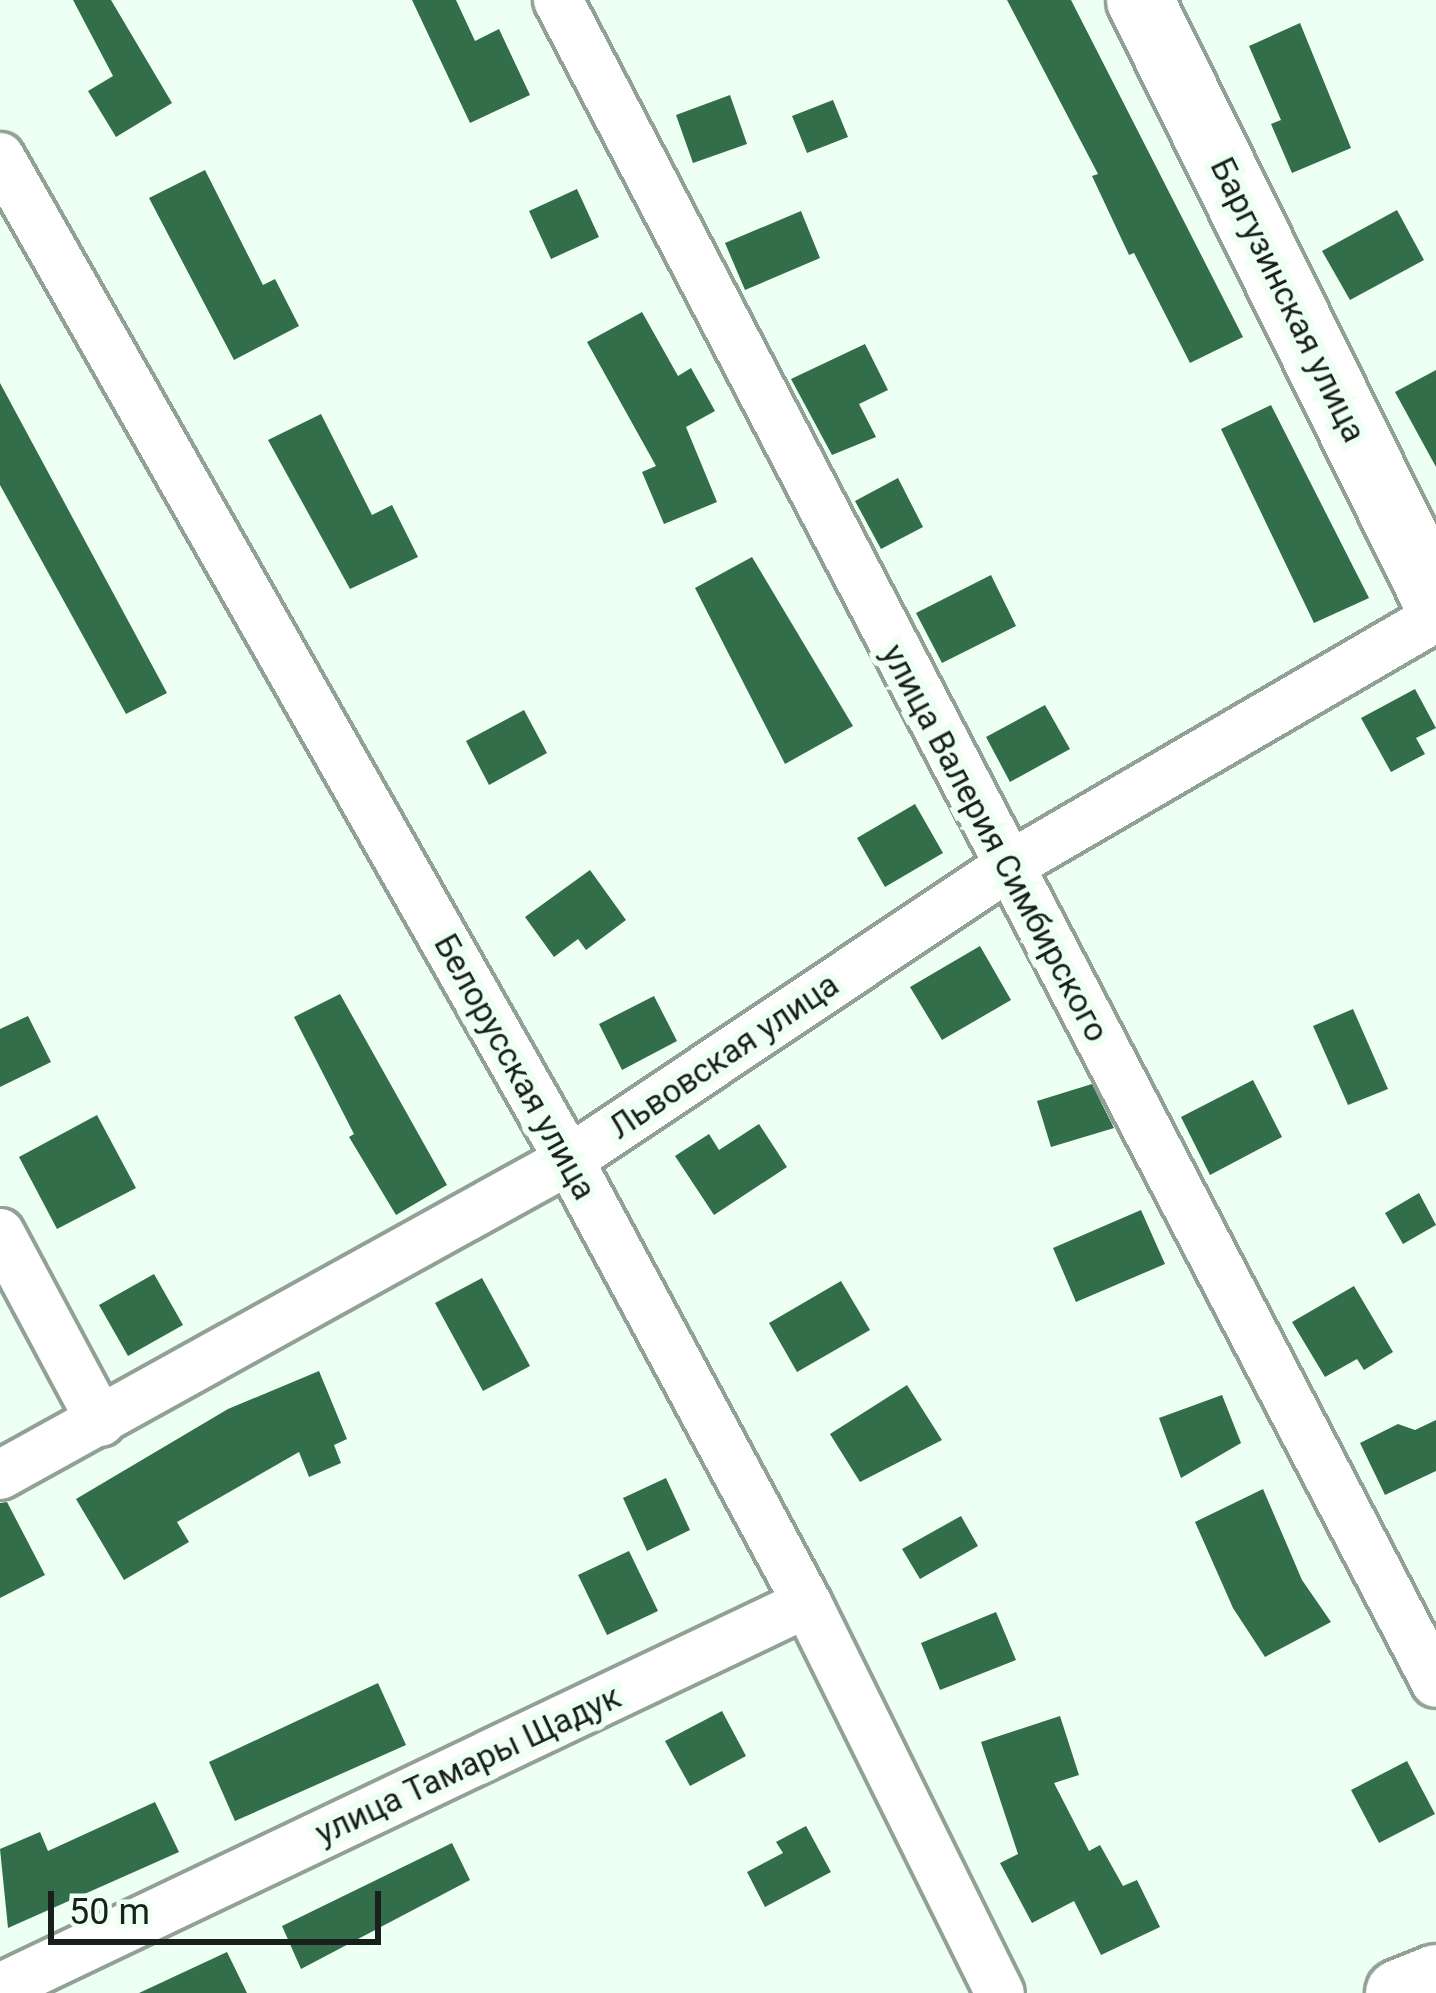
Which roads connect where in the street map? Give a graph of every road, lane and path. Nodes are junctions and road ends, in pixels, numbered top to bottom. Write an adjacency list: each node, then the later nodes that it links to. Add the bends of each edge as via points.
1 (558, 0): 6 (street, улица Валерия Симбирского)
2 (1140, 0): 4 (street, Баргузинская улица)
3 (0, 157): 7 (street, Белорусская улица)
4 (1436, 600)
5 (1436, 617): 6 (street, Львовская улица)
6 (1007, 867): 7 (street, Львовская улица); 12 (street, улица Валерия Симбирского)
7 (569, 1160): 9 (street, Львовская улица); 11 (street, Белорусская улица)
8 (0, 1233): 9 (street)
9 (101, 1422): 10 (street, Львовская улица)
10 (0, 1475)
11 (807, 1604): 14 (street, улица Тамары Щадук); 15 (street, Белорусская улица)
12 (1436, 1683)
13 (1436, 1978): 16 (street)
14 (0, 1988)
15 (1000, 1993)
16 (1399, 1993)

